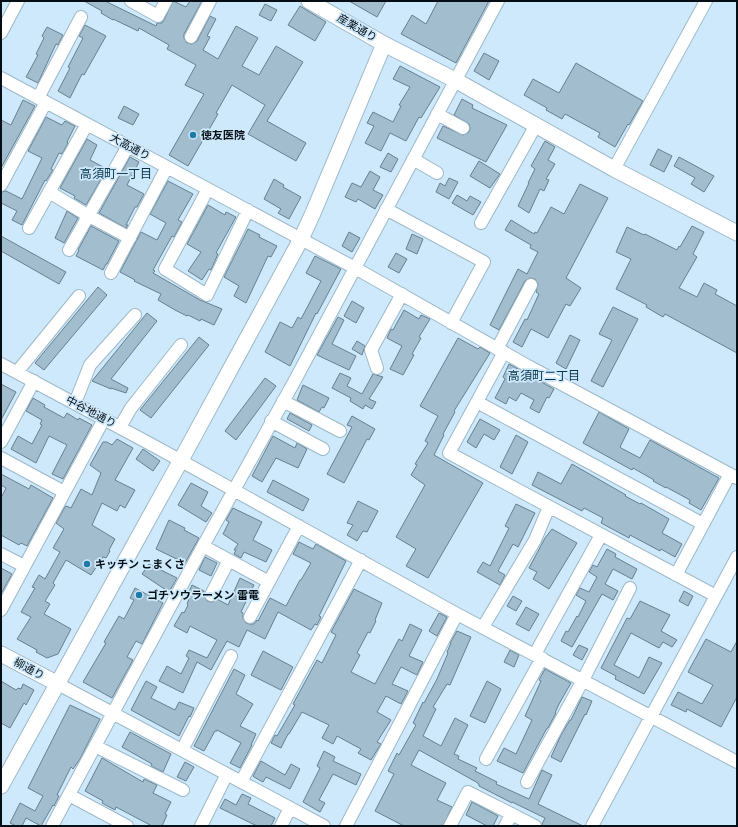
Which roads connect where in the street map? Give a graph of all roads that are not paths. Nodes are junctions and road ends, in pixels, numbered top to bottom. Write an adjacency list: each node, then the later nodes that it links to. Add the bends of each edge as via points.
1 (18, 1): 9 (street)
2 (131, 1): 3 (street, via 158,16)
3 (166, 1)
4 (210, 1): 10 (street)
5 (309, 1): 11 (street, 産業通り)
6 (498, 1): 13 (street)
7 (706, 1): 22 (street)
8 (81, 17): 14 (street)
9 (1, 33)
10 (191, 37)
11 (384, 44): 13 (street, 産業通り); 34 (street)
12 (1, 78): 14 (street, 大高通り)
13 (455, 80): 15 (street); 17 (street, 産業通り)
14 (42, 100): 16 (street, 大高通り); 24 (street)
15 (437, 114): 18 (street); 20 (street)
16 (87, 124): 19 (street, 大高通り); 26 (street)
17 (536, 125): 22 (street, 産業通り); 30 (street)
18 (463, 128)
19 (128, 146): 21 (street, 大高通り); 29 (street)
20 (413, 159): 23 (street); 27 (street)
21 (167, 167): 25 (street, 大高通り); 33 (street)
22 (614, 169): 32 (street, 産業通り)
23 (437, 172)
24 (1, 185)
25 (208, 189): 28 (street, 大高通り); 28 (street, via 165,269 207,295)
26 (49, 192): 29 (street); 31 (street)
27 (386, 209): 36 (street); 42 (street, via 484,262)
28 (248, 210): 34 (street, 大高通り)
29 (88, 216): 33 (street); 35 (street)
30 (481, 223)
31 (29, 228)
32 (737, 233)
33 (130, 238): 37 (street)
34 (301, 239): 36 (street, 大高通り); 59 (street)
35 (69, 250)
36 (355, 268): 39 (street, 大高通り); 49 (street)
37 (111, 273)
38 (532, 285): 44 (street)
39 (402, 294): 42 (street, 大高通り); 46 (street, via 371,350)
40 (79, 296): 47 (street)
41 (135, 315): 51 (street, via 90,365)
42 (451, 323): 44 (street, 大高通り)
43 (182, 345): 54 (street, via 131,408)
44 (500, 350): 50 (street); 60 (street, 大高通り)
45 (1, 364): 47 (street, 中谷地通り)
46 (378, 368)
47 (17, 372): 48 (street, 中谷地通り)
48 (34, 381): 51 (street, 中谷地通り); 56 (street)
49 (282, 401): 53 (street); 55 (street)
50 (477, 402): 63 (street, via 449,453); 64 (street)
51 (74, 403): 52 (street, 中谷地通り)
52 (104, 419): 54 (street, 中谷地通り); 62 (street)
53 (271, 421): 57 (street); 61 (street)
54 (120, 427): 59 (street, 中谷地通り)
55 (340, 430)
56 (1, 442)
57 (323, 449)
58 (1, 458): 62 (street)
59 (181, 460): 61 (street, 中谷地通り); 86 (street)
60 (733, 476): 64 (street)
61 (234, 490): 65 (street, 中谷地通り); 67 (street)
62 (64, 492): 72 (street)
63 (549, 507): 66 (street); 81 (street, via 535,540)
64 (703, 524): 73 (street)
65 (299, 526): 71 (street, 中谷地通り); 74 (street)
66 (601, 535): 73 (street); 84 (street)
67 (202, 546): 70 (street); 87 (street)
68 (1, 554): 72 (street)
69 (737, 557): 77 (street)
70 (229, 560): 74 (street); 76 (street)
71 (361, 560): 79 (street, 中谷地通り); 94 (street)
72 (24, 566): 78 (street)
73 (676, 575): 77 (street)
74 (269, 582): 80 (street)
75 (630, 588): 85 (street)
76 (211, 595)
77 (716, 596): 88 (street)
78 (1, 610)
79 (457, 614): 81 (street, 中谷地通り); 106 (street)
80 (250, 617)
81 (483, 627): 84 (street, 中谷地通り)
82 (1, 654): 86 (street, 柳通り)
83 (231, 656): 90 (street)
84 (538, 656): 85 (street, 中谷地通り); 91 (street)
85 (583, 680): 88 (street, 中谷地通り); 95 (street)
86 (58, 684): 87 (street); 96 (street)
87 (113, 714): 89 (street); 90 (street)
88 (651, 716): 92 (street, 中谷地通り); 110 (street)
89 (95, 746): 97 (street); 98 (street)
90 (182, 750): 93 (street)
91 (486, 759)
92 (737, 762)
93 (227, 774): 94 (street); 103 (street)
94 (241, 782): 99 (street)
95 (527, 782)
96 (1, 786)
97 (183, 790)
98 (69, 795): 101 (street); 102 (street)
99 (290, 808): 104 (street); 105 (street)
100 (512, 814): 107 (street, via 468,792); 108 (street); 109 (street)
101 (52, 826)
102 (127, 826)
103 (201, 826)
104 (281, 826)
105 (324, 826)
106 (346, 826)
107 (450, 826)
108 (505, 826)
109 (535, 826)
110 (592, 826)

